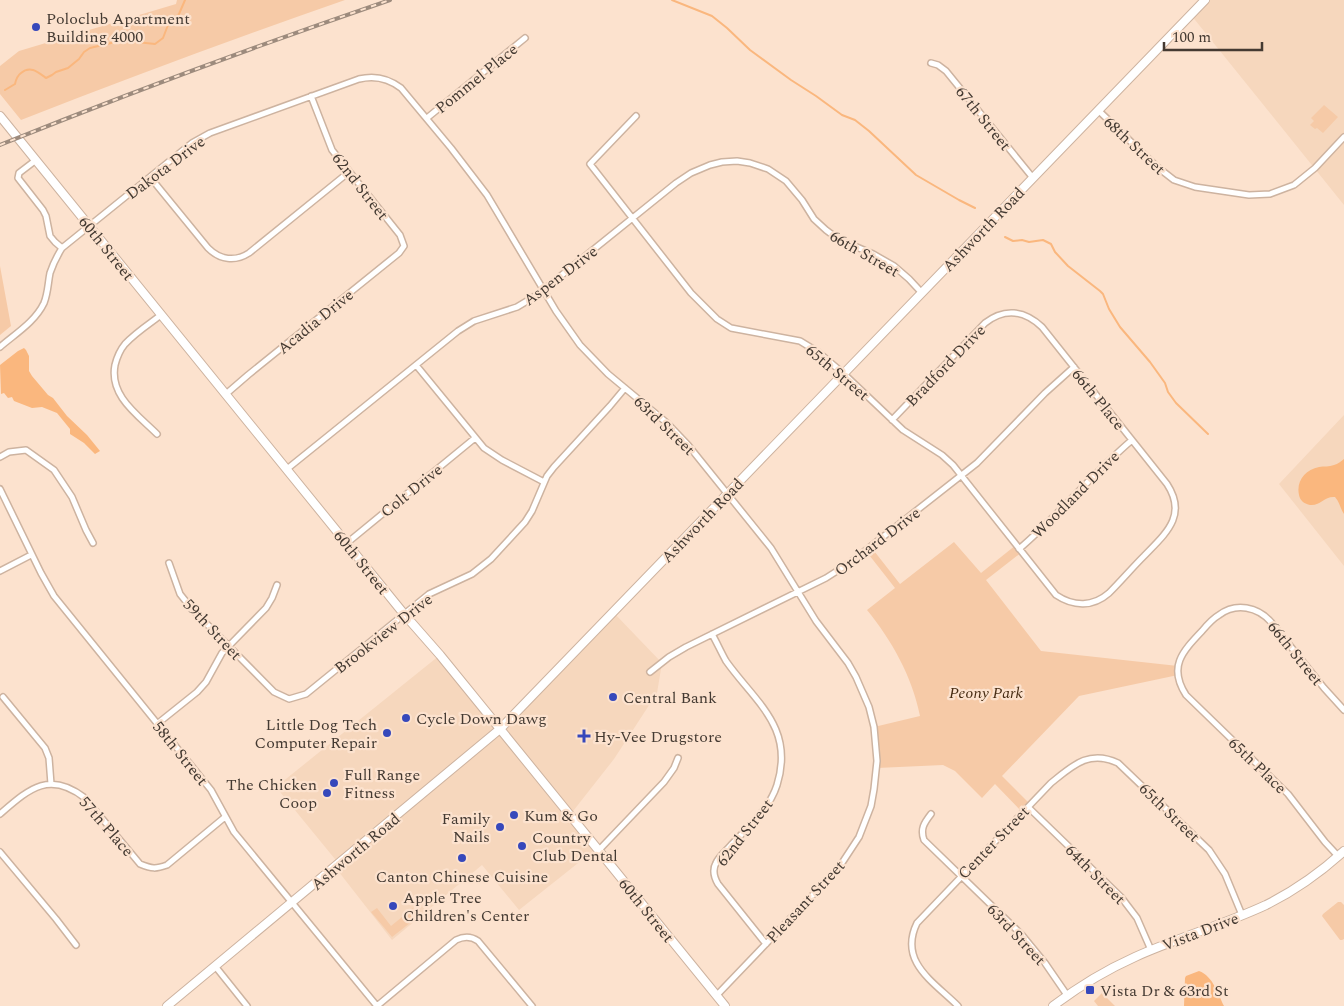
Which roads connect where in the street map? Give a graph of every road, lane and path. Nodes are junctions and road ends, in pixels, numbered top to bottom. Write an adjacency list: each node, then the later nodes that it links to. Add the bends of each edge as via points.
1 (1205, 0): 6 (main road, Ashworth Road)
2 (525, 38): 9 (street, Pommel Place)
3 (931, 63): 15 (street, 67th Street, via 946,71)
4 (395, 83): 5 (street, Dakota Drive, via 367,77); 9 (street, 63rd Street)
5 (311, 96): 13 (street, 62nd Street, via 332,150); 14 (street, Dakota Drive, via 201,137)
6 (1098, 110): 10 (street, 68th Street, via 1174,180 1240,194 1270,194 1284,189 1315,168); 15 (main road, Ashworth Road)
7 (0, 116): 11 (main road, 60th Street)
8 (636, 116): 16 (street, 65th Street, via 590,164)
9 (427, 118): 20 (street, 63rd Street, via 487,195)
10 (1344, 138)
11 (36, 160): 17 (main road, 60th Street); 19 (street, via 19,173 18,178 43,210 50,236)
12 (710, 165): 16 (street, Aspen Drive, via 691,173); 21 (street, 66th Street, via 737,161 768,169 786,181 826,230 894,266)
13 (348, 172): 14 (street, via 250,253 233,259 213,254); 18 (street, 62nd Street, via 400,236)
14 (150, 177): 17 (street, Dakota Drive)
15 (1033, 178): 21 (main road, Ashworth Road)
16 (633, 218): 20 (street, Aspen Drive); 27 (street, 65th Street, via 692,293 717,319 731,328 800,341)
17 (89, 226): 19 (street, Dakota Drive); 23 (main road, 60th Street)
18 (404, 246): 29 (street, Acadia Drive)
19 (62, 248): 24 (street, Dakota Drive, via 50,273 40,310)
20 (544, 290): 25 (street, Aspen Drive, via 517,307 474,321); 28 (street, 63rd Street, via 580,345)
21 (922, 293): 27 (main road, Ashworth Road)
22 (1000, 314): 26 (street, 66th Place, via 1022,314 1036,321); 30 (street, Bradford Drive, via 985,323)
23 (161, 315): 29 (main road, 60th Street); 31 (street, via 125,344 117,359 114,375 122,399)
24 (0, 346)
25 (416, 365): 32 (street); 35 (street, Aspen Drive)
26 (1074, 367): 33 (street, 66th Place); 36 (street, Orchard Drive)
27 (844, 374): 30 (street, 65th Street); 39 (main road, Ashworth Road)
28 (625, 388): 37 (street, Brookview Drive); 39 (street, 63rd Street, via 677,432)
29 (226, 394): 35 (main road, 60th Street)
30 (892, 420): 36 (street, 65th Street, via 942,455)
31 (158, 434)
32 (475, 438): 37 (street, via 493,455); 41 (street, Colt Drive)
33 (1132, 440): 42 (street, Woodland Drive); 48 (street, 66th Place, via 1171,490 1175,512 1169,529)
34 (0, 457): 40 (street, via 26,450 54,470 72,497)
35 (287, 469): 41 (main road, 60th Street)
36 (962, 476): 42 (street, 65th Street); 47 (street, Orchard Drive, via 838,571)
37 (544, 482): 49 (street, Brookview Drive, via 525,522 491,559 472,574 429,594)
38 (0, 489): 43 (street, 58th Street)
39 (728, 494): 47 (street, 63rd Street, via 771,548); 58 (main road, Ashworth Road)
40 (93, 543)
41 (346, 543): 49 (main road, 60th Street)
42 (1019, 549): 48 (street, 65th Street, via 1050,590 1062,600 1085,604)
43 (31, 555): 45 (street); 57 (street, 58th Street, via 59,603)
44 (169, 563): 51 (street, 59th Street, via 180,594)
45 (0, 571)
46 (277, 585): 51 (street, via 266,608)
47 (798, 592): 50 (street, Orchard Drive); 62 (street, 63rd Street, via 848,664 866,699 876,745)
48 (1109, 593)
49 (404, 614): 54 (street, Brookview Drive, via 306,694 289,699); 58 (main road, 60th Street)
50 (712, 634): 52 (street, Orchard Drive, via 676,652); 73 (street, 62nd Street, via 726,661 770,716 779,739 780,776 773,795 714,867 718,884)
51 (228, 646): 54 (street, 59th Street); 57 (street, via 197,692)
52 (650, 672)
53 (1178, 675): 56 (street, 66th Street, via 1184,651 1220,614 1241,607 1256,610 1269,619); 69 (street, 65th Place, via 1186,695 1288,794 1325,842)
54 (268, 687)
55 (3, 697): 61 (street, via 45,748)
56 (1344, 710)
57 (157, 724): 66 (street, 58th Street, via 211,790)
58 (500, 729): 67 (main road, 60th Street); 71 (main road, Ashworth Road)
59 (678, 758): 67 (street, via 664,782)
60 (1067, 770): 63 (street, Center Street); 72 (street, 65th Street, via 1095,757 1111,760 1124,768 1209,850 1225,874)
61 (51, 784): 64 (street, via 26,792); 66 (street, 57th Place, via 75,790 85,798 140,864 149,868 168,865)
62 (873, 794): 73 (street, Pleasant Street, via 858,837 840,866)
63 (1028, 807): 70 (street, Center Street); 75 (street, 64th Street, via 1121,897 1137,918)
64 (0, 814)
65 (931, 814): 70 (street, 63rd Street, via 922,830 924,840)
66 (225, 818): 71 (street, 58th Street)
67 (599, 850): 77 (main road, 60th Street)
68 (0, 852): 74 (street)
69 (1341, 853): 72 (main road, Vista Drive, via 1290,892)
70 (961, 876): 78 (street, 63rd Street, via 1034,948); 84 (street, Center Street, via 922,917 911,939 919,968)
71 (293, 902): 76 (main road, Ashworth Road); 81 (street, 58th Street)
72 (1242, 915): 75 (main road, Vista Drive)
73 (766, 944): 77 (street, Pleasant Street)
74 (76, 945)
75 (1151, 950): 78 (main road, Vista Drive, via 1108,970)
76 (215, 966): 79 (main road, Ashworth Road); 80 (street)
77 (717, 995): 83 (main road, 60th Street)
78 (1067, 995): 85 (main road, Vista Drive)
79 (167, 1006)
80 (247, 1006)
81 (377, 1006): 82 (street, via 456,940 465,937 478,941)
82 (532, 1006)
83 (725, 1006)
84 (958, 1006)
85 (1052, 1006)

